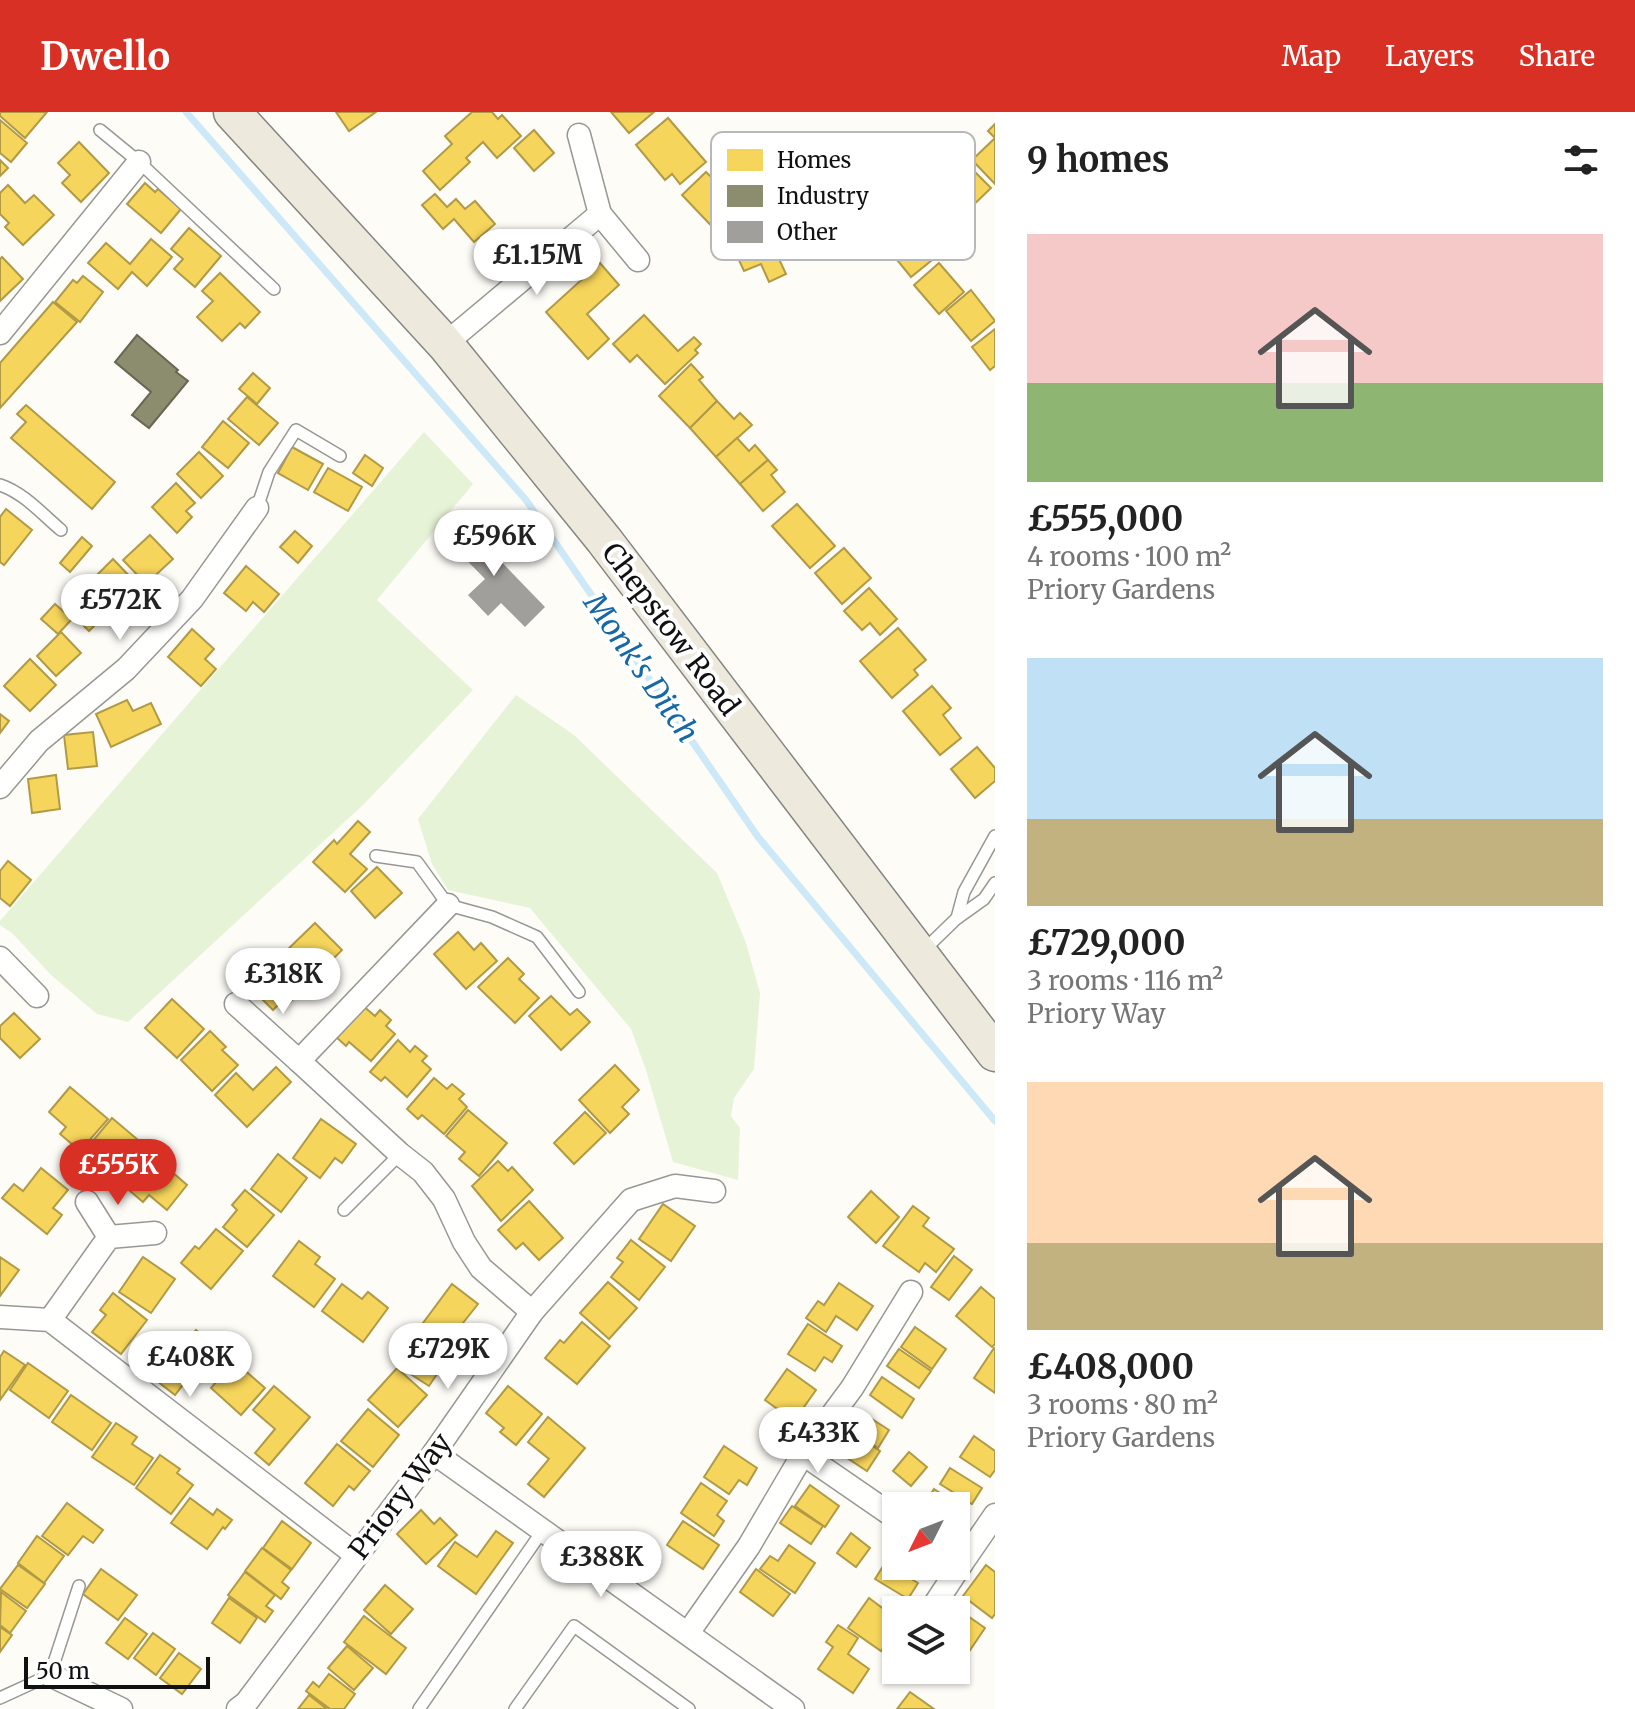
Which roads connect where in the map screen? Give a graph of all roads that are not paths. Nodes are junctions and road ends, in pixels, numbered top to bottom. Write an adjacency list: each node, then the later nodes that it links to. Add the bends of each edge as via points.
1 (245, 116): 9 (main road, Chepstow Road)
2 (100, 130): 4 (lane)
3 (579, 135): 5 (street)
4 (139, 162): 7 (lane); 8 (street)
5 (600, 214): 6 (street); 9 (street)
6 (638, 260)
7 (274, 289)
8 (0, 333)
9 (445, 344): 20 (main road, Chepstow Road, via 604,540)
10 (340, 456): 12 (lane, via 296,430 269,472)
11 (0, 485): 13 (lane)
12 (257, 508): 14 (street, via 192,599 126,669 39,741)
13 (61, 530)
14 (0, 787)
15 (995, 836): 19 (lane, via 964,892)
16 (376, 856): 18 (lane, via 417,862)
17 (995, 883): 19 (lane, via 984,899)
18 (448, 905): 22 (lane, via 537,937); 26 (street)
19 (956, 919): 20 (lane)
20 (919, 955): 25 (main road, Chepstow Road)
21 (0, 958): 23 (street)
22 (579, 992)
23 (37, 996)
24 (236, 1004): 26 (street)
25 (995, 1053)
26 (299, 1061): 27 (street)
27 (400, 1154): 30 (lane); 34 (street, via 444,1199 481,1268)
28 (714, 1191): 34 (street, Priory Way, via 675,1186 631,1200)
29 (87, 1202): 32 (street)
30 (344, 1210)
31 (155, 1233): 32 (street)
32 (109, 1237): 36 (street)
33 (911, 1292): 38 (street, via 852,1388)
34 (532, 1312): 37 (street, Priory Way)
35 (0, 1317): 36 (street)
36 (50, 1320): 43 (street)
37 (434, 1453): 41 (street); 43 (street, Priory Way)
38 (803, 1454): 39 (street); 45 (street, via 749,1546)
39 (882, 1508)
40 (995, 1515): 42 (street)
41 (544, 1530): 45 (street); 50 (lane)
42 (970, 1547)
43 (356, 1555): 49 (street, Priory Way)
44 (79, 1586): 46 (lane)
45 (688, 1633): 53 (street)
46 (50, 1675): 47 (lane); 48 (street)
47 (0, 1698)
48 (121, 1709)
49 (238, 1709)
50 (419, 1709)
51 (515, 1709): 52 (lane, via 574,1626)
52 (689, 1709)
53 (793, 1709)

